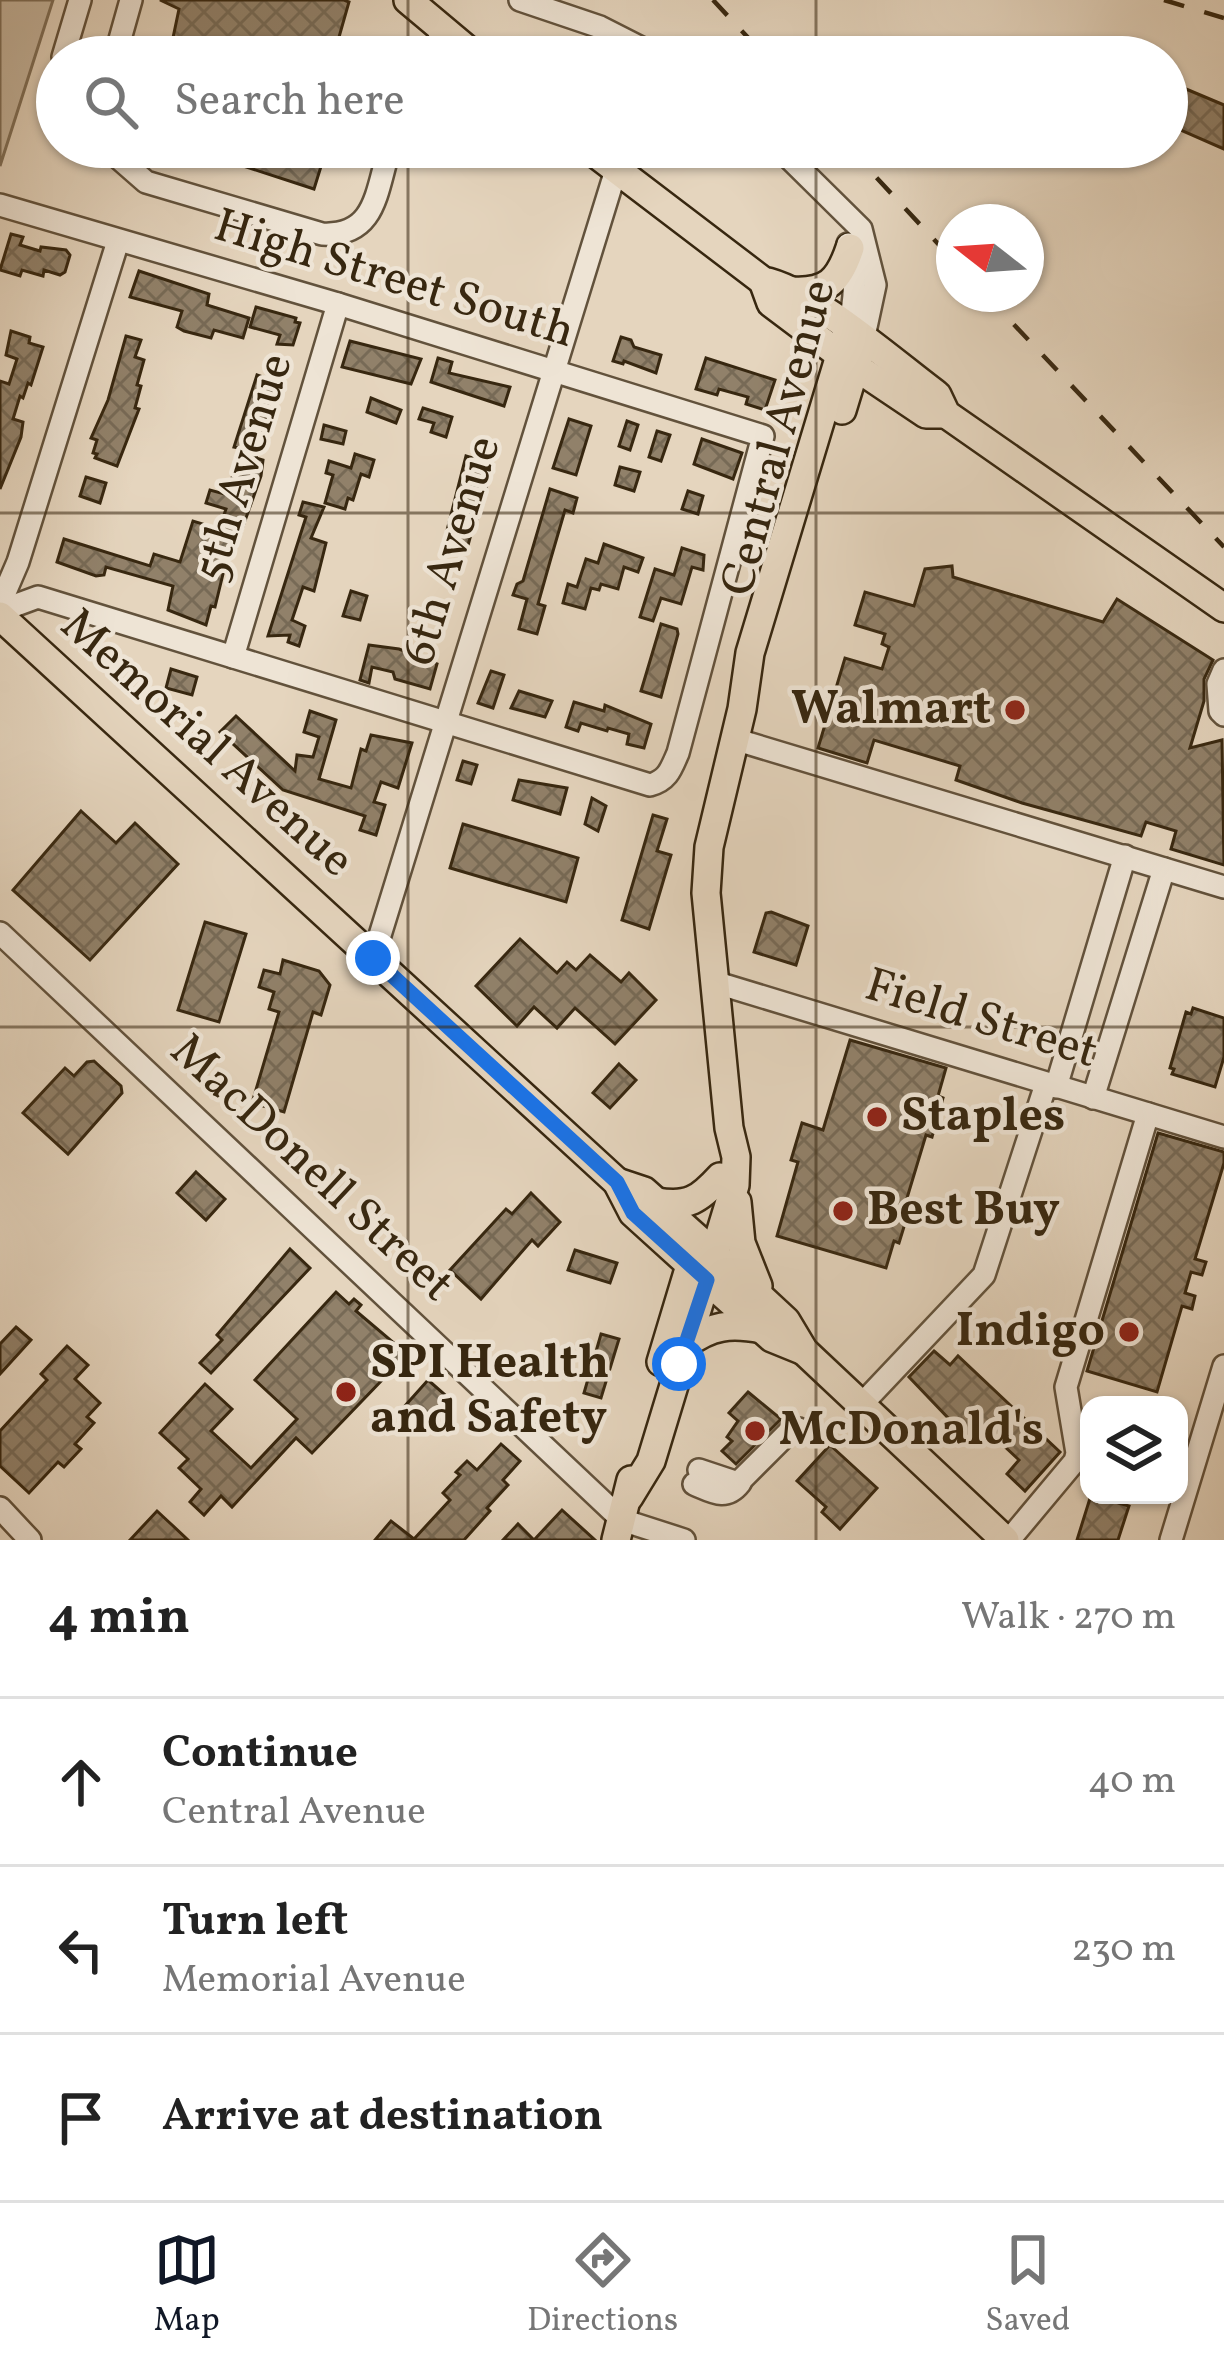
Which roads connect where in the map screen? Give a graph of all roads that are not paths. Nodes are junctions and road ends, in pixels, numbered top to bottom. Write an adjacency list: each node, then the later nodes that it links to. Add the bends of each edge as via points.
1 (80, 0): 6 (street)
2 (131, 0): 7 (street)
3 (409, 0): 5 (main road)
4 (520, 0): 10 (street)
5 (445, 32): 8 (street); 9 (main road)
6 (69, 36)
7 (121, 36)
8 (442, 36)
9 (450, 36)
10 (618, 36)
11 (130, 168): 12 (street, via 146,182 340,235 365,221)
12 (383, 168)
13 (613, 168): 15 (main road)
14 (799, 168): 16 (street, Central Avenue)
15 (616, 170): 20 (main road); 24 (street, 6th Avenue)
16 (830, 199): 19 (street, Central Avenue); 23 (street, Central Avenue, via 862,230 875,285)
17 (0, 205): 18 (street, High Street South)
18 (118, 241): 22 (street, High Street South); 26 (street)
19 (850, 248): 21 (main road, via 832,284); 23 (street, Central Avenue)
20 (763, 281): 21 (main road); 23 (main road, via 771,302)
21 (792, 291): 23 (main road)
22 (338, 304): 24 (street, High Street South); 27 (street, 5th Avenue)
23 (852, 348): 25 (main road, via 938,395 946,414); 31 (main road, Central Avenue, via 750,653)
24 (553, 373): 30 (street, 6th Avenue); 30 (street, High Street South, via 764,436 678,753 655,783)
25 (1224, 608)
26 (0, 610): 27 (street, via 38,597); 36 (main road, Memorial Avenue)
27 (232, 657): 30 (street)
28 (1224, 670): 29 (street)
29 (1224, 715)
30 (444, 720): 36 (street, 6th Avenue)
31 (734, 740): 32 (street); 37 (main road, Central Avenue, via 706,870)
32 (1125, 856): 33 (street); 38 (street)
33 (1164, 869): 34 (street); 39 (street)
34 (1224, 887)
35 (0, 933): 54 (street, MacDonell Street)
36 (373, 958): 43 (main road, Memorial Avenue)
37 (714, 982): 38 (street, Field Street); 42 (main road, Central Avenue)
38 (1051, 1085): 39 (street, Field Street); 49 (street, via 984,1275)
39 (1093, 1098): 40 (street, Field Street)
40 (1148, 1114): 41 (street, Field Street); 57 (street, via 1066,1387 1075,1462)
41 (1224, 1137)
42 (728, 1181): 44 (main road, via 684,1206); 45 (main road, Central Avenue); 46 (main road)
43 (617, 1182): 44 (main road, Memorial Avenue); 45 (main road, Memorial Avenue, via 633,1213)
44 (657, 1202): 45 (main road, Memorial Avenue)
45 (703, 1260): 46 (main road, Memorial Avenue); 47 (main road, Central Avenue); 54 (main road, Central Avenue, via 634,1455)
46 (768, 1319): 47 (main road, via 722,1325); 49 (main road, Memorial Avenue, via 786,1321 804,1351)
47 (686, 1344): 54 (main road, Central Avenue, via 650,1461)
48 (1224, 1366): 50 (street)
49 (861, 1406): 57 (main road, Memorial Avenue)
50 (1217, 1417): 58 (street)
51 (799, 1429): 52 (street, via 741,1482)
52 (697, 1477)
53 (0, 1508): 55 (street)
54 (622, 1519): 56 (street, MacDonell Street)
55 (30, 1540)
56 (685, 1540)
57 (1007, 1540)
58 (1171, 1540)

